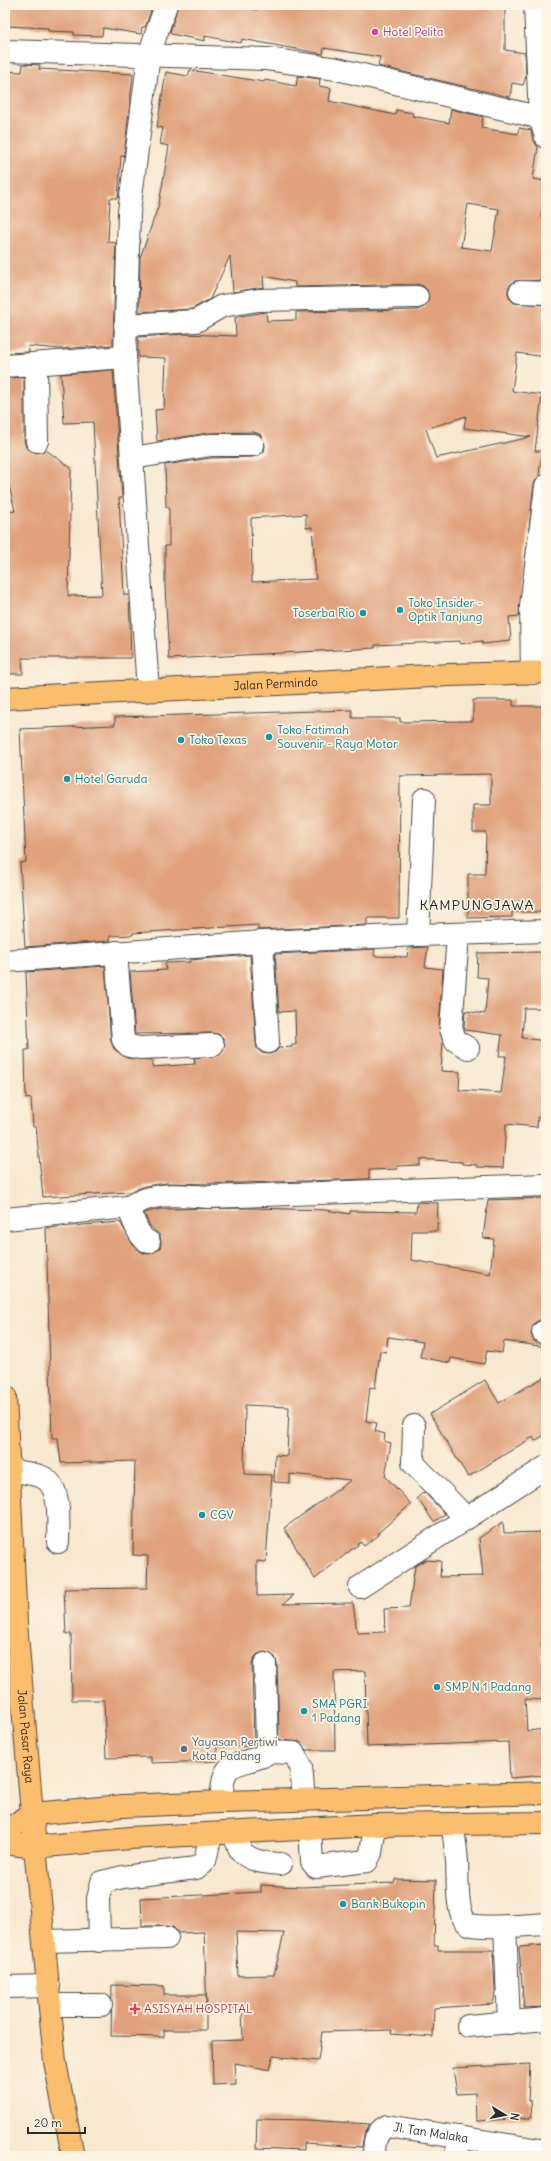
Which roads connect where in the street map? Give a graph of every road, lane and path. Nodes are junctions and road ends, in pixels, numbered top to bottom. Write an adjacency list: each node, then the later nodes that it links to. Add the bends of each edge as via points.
1 (166, 5): 4 (street)
2 (535, 5): 5 (street)
3 (5, 52): 4 (street)
4 (149, 55): 5 (street, via 267,59 336,69); 9 (street, via 129,212)
5 (544, 125)
6 (520, 292): 7 (street)
7 (546, 293)
8 (417, 297): 9 (street, via 258,300 222,306 196,321)
9 (125, 326): 10 (street)
10 (125, 357): 11 (street); 15 (street)
11 (36, 364): 12 (street); 13 (street)
12 (5, 366)
13 (37, 441)
14 (253, 445): 15 (street, via 210,446)
15 (133, 458): 18 (street)
16 (546, 486): 17 (street, via 531,606)
17 (539, 672): 18 (main road, Jalan Permindo)
18 (148, 690): 19 (main road, Jalan Permindo)
19 (5, 698)
20 (424, 799): 22 (street)
21 (546, 932): 23 (street)
22 (418, 935): 23 (street); 24 (street)
23 (458, 935): 29 (street, via 451,1029 456,1041)
24 (262, 942): 25 (street); 27 (street)
25 (116, 952): 26 (street); 28 (street, via 123,1040 129,1046 140,1048)
26 (5, 961)
27 (268, 1042)
28 (213, 1045)
29 (468, 1048)
30 (546, 1185): 31 (street, via 209,1197 161,1194 142,1199)
31 (128, 1207): 32 (street); 33 (street, via 139,1232 145,1241)
32 (5, 1219)
33 (149, 1242)
34 (5, 1405): 37 (main road, Jalan Pasar Raya)
35 (414, 1426): 39 (street, via 413,1463)
36 (546, 1467): 39 (street)
37 (9, 1470): 38 (main road, Jalan Pasar Raya); 40 (street, via 42,1477 54,1489 58,1512)
38 (8, 1502): 47 (main road, Jalan Pasar Raya)
39 (465, 1517): 41 (street)
40 (58, 1542)
41 (360, 1587)
42 (265, 1664): 43 (street)
43 (266, 1752): 45 (street, via 294,1753 301,1767); 46 (street, via 263,1756 230,1766 225,1772)
44 (546, 1793): 45 (main road)
45 (304, 1799): 46 (main road)
46 (220, 1802): 47 (main road, via 123,1806)
47 (32, 1814): 52 (main road); 56 (main road, Jalan Pasar Raya)
48 (546, 1823): 49 (main road)
49 (452, 1824): 50 (main road); 59 (street, via 462,1918 469,1924)
50 (375, 1825): 51 (main road); 51 (street, via 371,1853 367,1861 316,1867 312,1862)
51 (310, 1829): 53 (main road)
52 (5, 1831)
53 (233, 1833): 54 (main road); 57 (street, via 241,1851 251,1858)
54 (211, 1834): 56 (main road); 62 (street, via 205,1862 196,1868 102,1882 98,1899)
55 (5, 1843): 56 (main road)
56 (35, 1847): 61 (main road, Jalan Pasar Raya)
57 (281, 1864)
58 (546, 1924): 59 (street)
59 (505, 1926): 67 (street)
60 (167, 1938): 62 (street)
61 (44, 1941): 62 (street); 64 (main road, Jalan Pasar Raya)
62 (99, 1941)
63 (5, 1987): 64 (street)
64 (49, 1996): 65 (street); 72 (main road, Jalan Pasar Raya, via 55,2062)
65 (101, 2005)
66 (546, 2019): 67 (street)
67 (509, 2022): 68 (street)
68 (468, 2026)
69 (458, 2146): 70 (street, Jl. Tan Malaka); 73 (street, Jl. Tan Malaka, via 387,2126 380,2130 376,2137)
70 (510, 2150): 71 (street, Jl. Tan Malaka)
71 (546, 2151)
72 (73, 2156)
73 (374, 2156)

